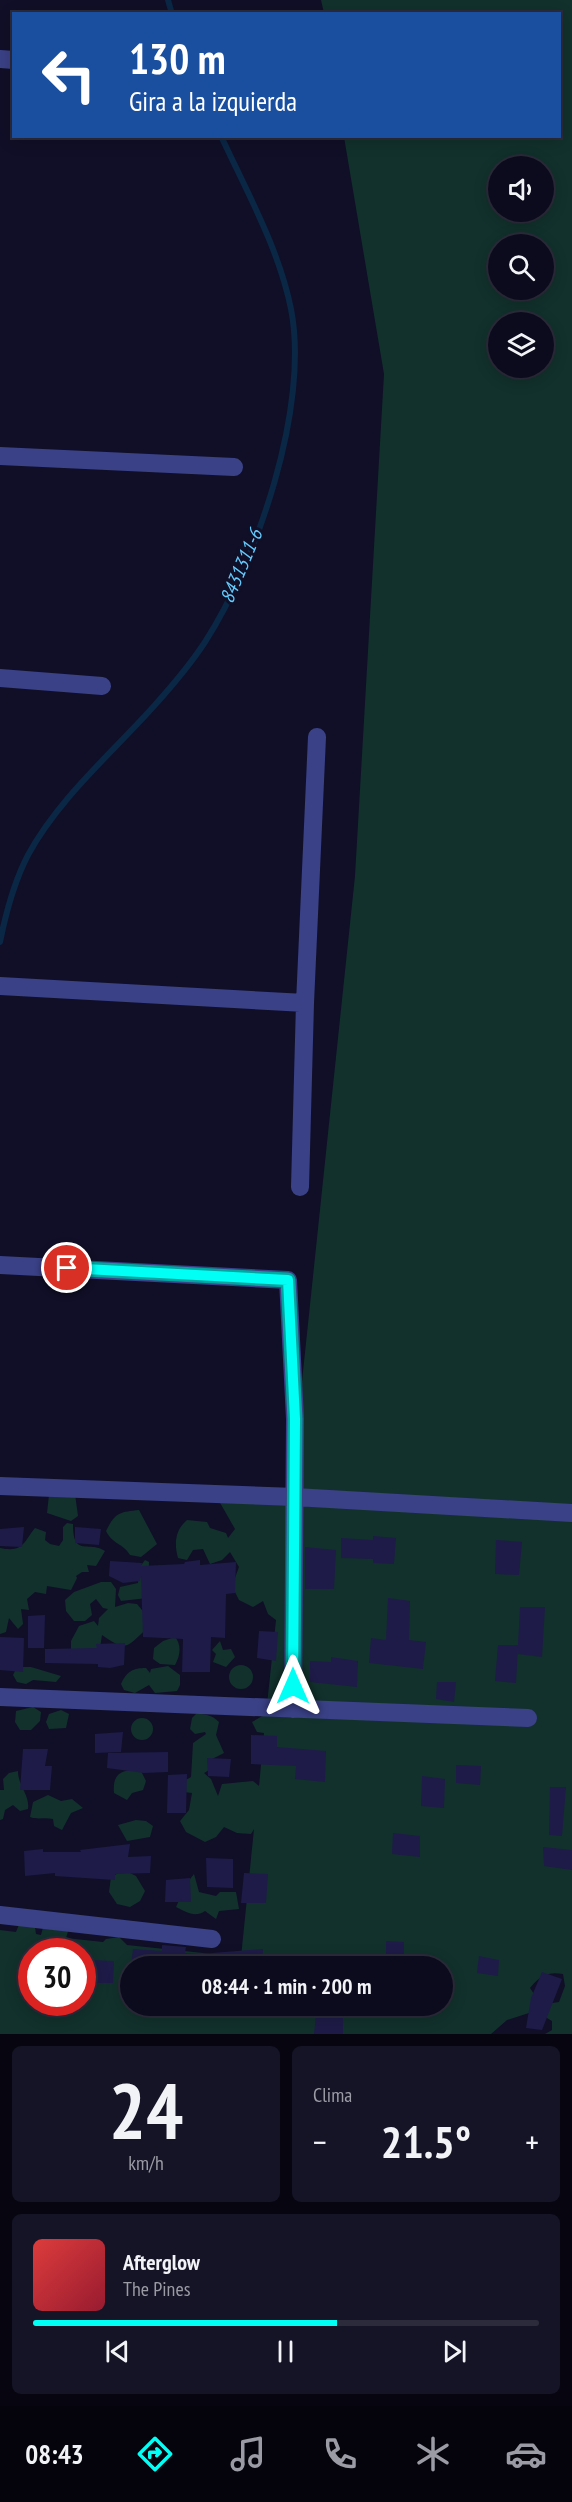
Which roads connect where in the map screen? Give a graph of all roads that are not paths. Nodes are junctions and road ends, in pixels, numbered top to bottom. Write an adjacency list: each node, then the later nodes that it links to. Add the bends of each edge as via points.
1 (0, 456): 2 (street)
2 (234, 467)
3 (0, 678): 4 (street)
4 (102, 686)
5 (317, 737): 7 (street)
6 (0, 986): 7 (street)
7 (305, 1003): 8 (street)
8 (300, 1187)
9 (0, 1265): 11 (street, via 288,1280)
10 (0, 1486): 11 (street)
11 (295, 1497): 12 (street); 14 (street)
12 (572, 1513)
13 (0, 1697): 14 (street)
14 (293, 1709): 15 (street)
15 (528, 1718)
16 (0, 1915): 17 (street)
17 (212, 1939)

